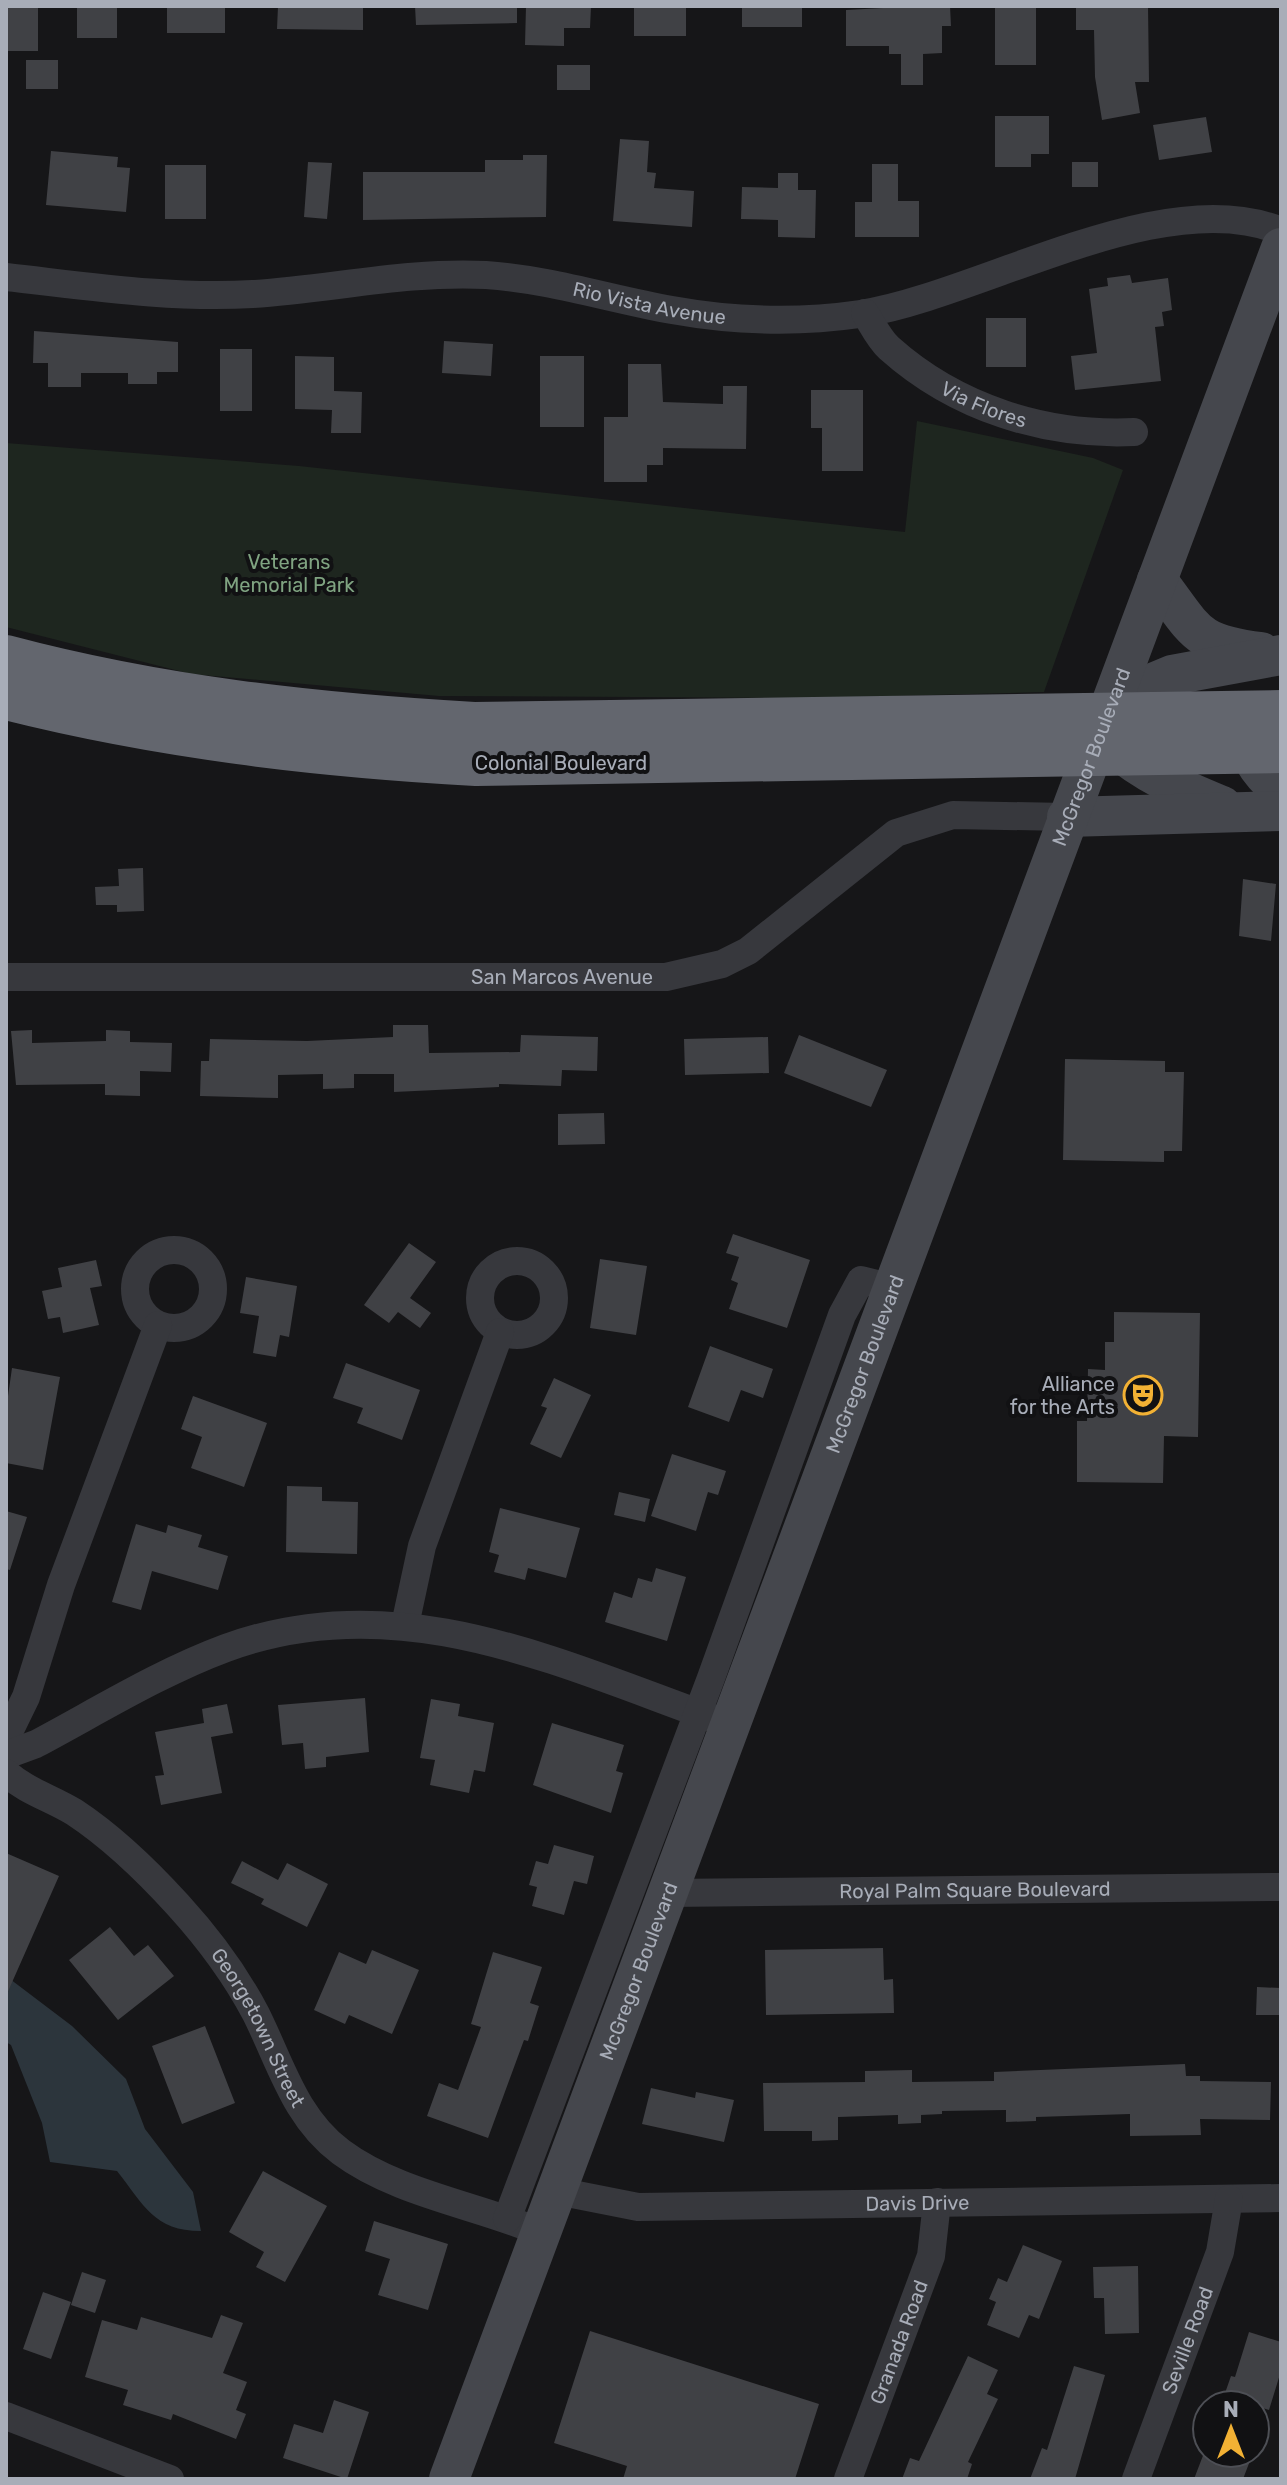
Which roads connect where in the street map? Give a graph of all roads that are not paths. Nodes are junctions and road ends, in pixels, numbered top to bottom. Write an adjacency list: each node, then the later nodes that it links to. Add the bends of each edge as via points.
1 (1281, 231): 4 (street, Rio Vista Avenue, via 1236,218 1148,227)
2 (1281, 248): 6 (main road, McGregor Boulevard)
3 (6, 277): 4 (street, Rio Vista Avenue, via 212,295 423,275 485,275 730,318)
4 (865, 313): 5 (street, Via Flores, via 887,346 931,379 981,406 1057,429)
5 (1134, 432)
6 (1157, 580): 7 (main road, via 1199,637 1227,648); 11 (main road, McGregor Boulevard)
7 (1281, 655): 11 (main road, via 1172,675 1148,685); 14 (main road, via 1253,686 1243,708 1249,754)
8 (6, 657): 12 (highway, Colonial Boulevard, via 136,687 353,717)
9 (6, 698): 12 (highway, Colonial Boulevard, via 156,731 352,757 569,764)
10 (1281, 712): 12 (highway, Colonial Boulevard)
11 (1099, 733): 16 (main road, via 1130,762 1168,784); 17 (main road, McGregor Boulevard)
12 (884, 738): 13 (highway, Colonial Boulevard)
13 (1281, 751)
14 (1281, 791)
15 (1281, 811): 16 (main road)
16 (1237, 812): 17 (main road)
17 (1067, 817): 18 (street, San Marcos Avenue, via 953,815 896,833 748,951 722,964 666,977); 22 (main road, McGregor Boulevard, via 893,1288)
18 (6, 977)
19 (158, 1325): 23 (street, via 61,1585 26,1697)
20 (500, 1332): 21 (street, via 422,1546)
21 (405, 1625): 22 (street, via 518,1648); 24 (street, via 317,1629 228,1647)
22 (714, 1719): 27 (main road, McGregor Boulevard); 32 (street)
23 (6, 1738)
24 (6, 1755)
25 (6, 1773): 32 (street, Georgetown Street, via 101,1832 201,1931 241,1988 283,2078 318,2132 342,2153 371,2169)
26 (1281, 1887): 27 (street, Royal Palm Square Boulevard)
27 (667, 1893): 28 (main road, McGregor Boulevard)
28 (557, 2191): 31 (street, Davis Drive, via 638,2207); 32 (main road, McGregor Boulevard)
29 (1281, 2198): 30 (street, Davis Drive)
30 (1229, 2199): 31 (street, Davis Drive); 37 (street, Seville Road, via 1220,2252)
31 (937, 2202): 36 (street, Granada Road, via 931,2256)
32 (524, 2226): 35 (main road, McGregor Boulevard)
33 (6, 2416): 34 (street)
34 (170, 2479)
35 (449, 2479)
36 (848, 2479)
37 (1136, 2479)

